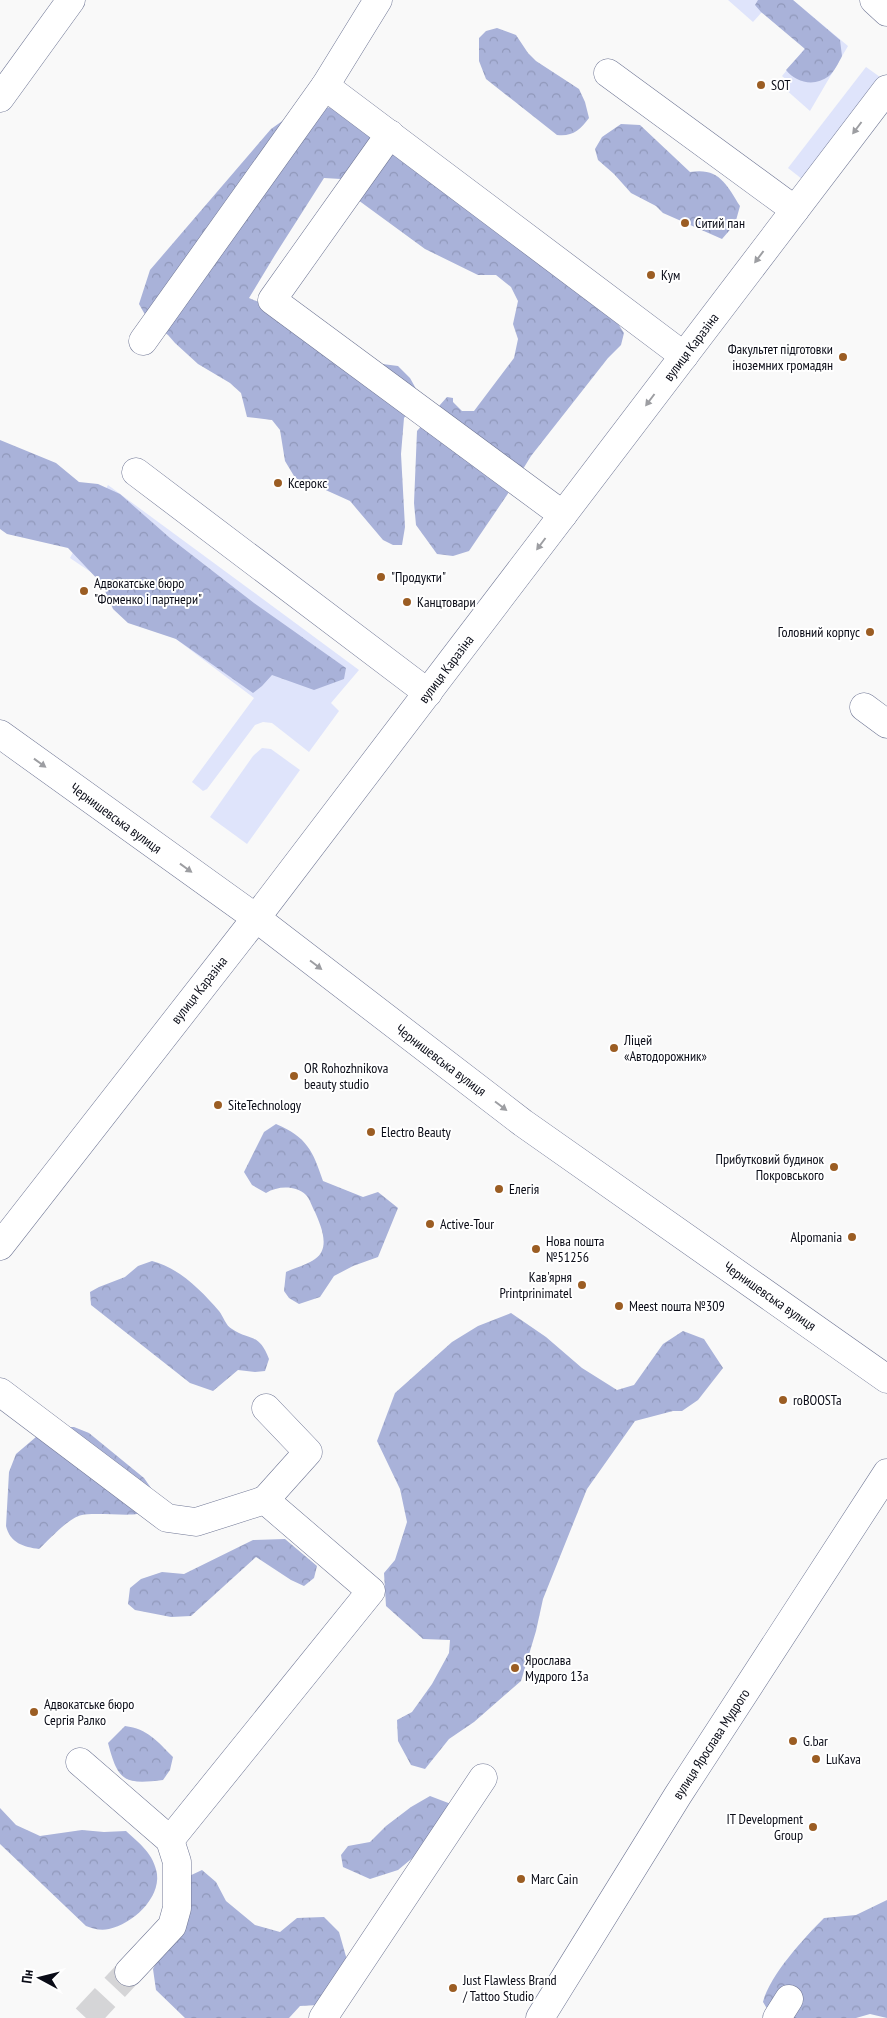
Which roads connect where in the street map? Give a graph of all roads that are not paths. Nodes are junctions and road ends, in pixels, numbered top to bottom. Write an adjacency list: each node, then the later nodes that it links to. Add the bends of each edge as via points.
1 (71, 0): 8 (street)
2 (378, 0): 6 (street)
3 (874, 0): 4 (street)
4 (887, 12)
5 (608, 73): 10 (street)
6 (325, 86): 9 (street); 11 (street)
7 (887, 89): 10 (street, вулиця Каразіна, one-way to 10)
8 (0, 98)
9 (390, 134): 12 (street); 14 (street, via 272,300)
10 (795, 210): 12 (street, вулиця Каразіна, one-way to 12)
11 (143, 341)
12 (684, 356): 14 (street, вулиця Каразіна, one-way to 14)
13 (136, 472): 15 (street)
14 (563, 515): 15 (street, вулиця Каразіна, one-way to 15)
15 (428, 693): 19 (street, вулиця Каразіна)
16 (864, 707): 17 (street)
17 (887, 724)
18 (0, 734): 19 (street, Чернишевська вулиця, one-way to 19)
19 (256, 918): 20 (street, вулиця Каразіна); 21 (street, Чернишевська вулиця, one-way to 21, via 523,1123)
20 (0, 1246)
21 (887, 1379)
22 (0, 1392): 25 (street, via 167,1518 196,1522)
23 (266, 1408): 25 (street, via 308,1452)
24 (887, 1473): 31 (street, вулиця Ярослава Мудрого, via 678,1795)
25 (265, 1500): 28 (street, via 371,1591)
26 (80, 1762): 28 (street)
27 (483, 1778): 30 (street)
28 (170, 1840): 29 (street, via 177,1862 178,1888 172,1926)
29 (129, 1972)
30 (323, 2018)
31 (540, 2018)

